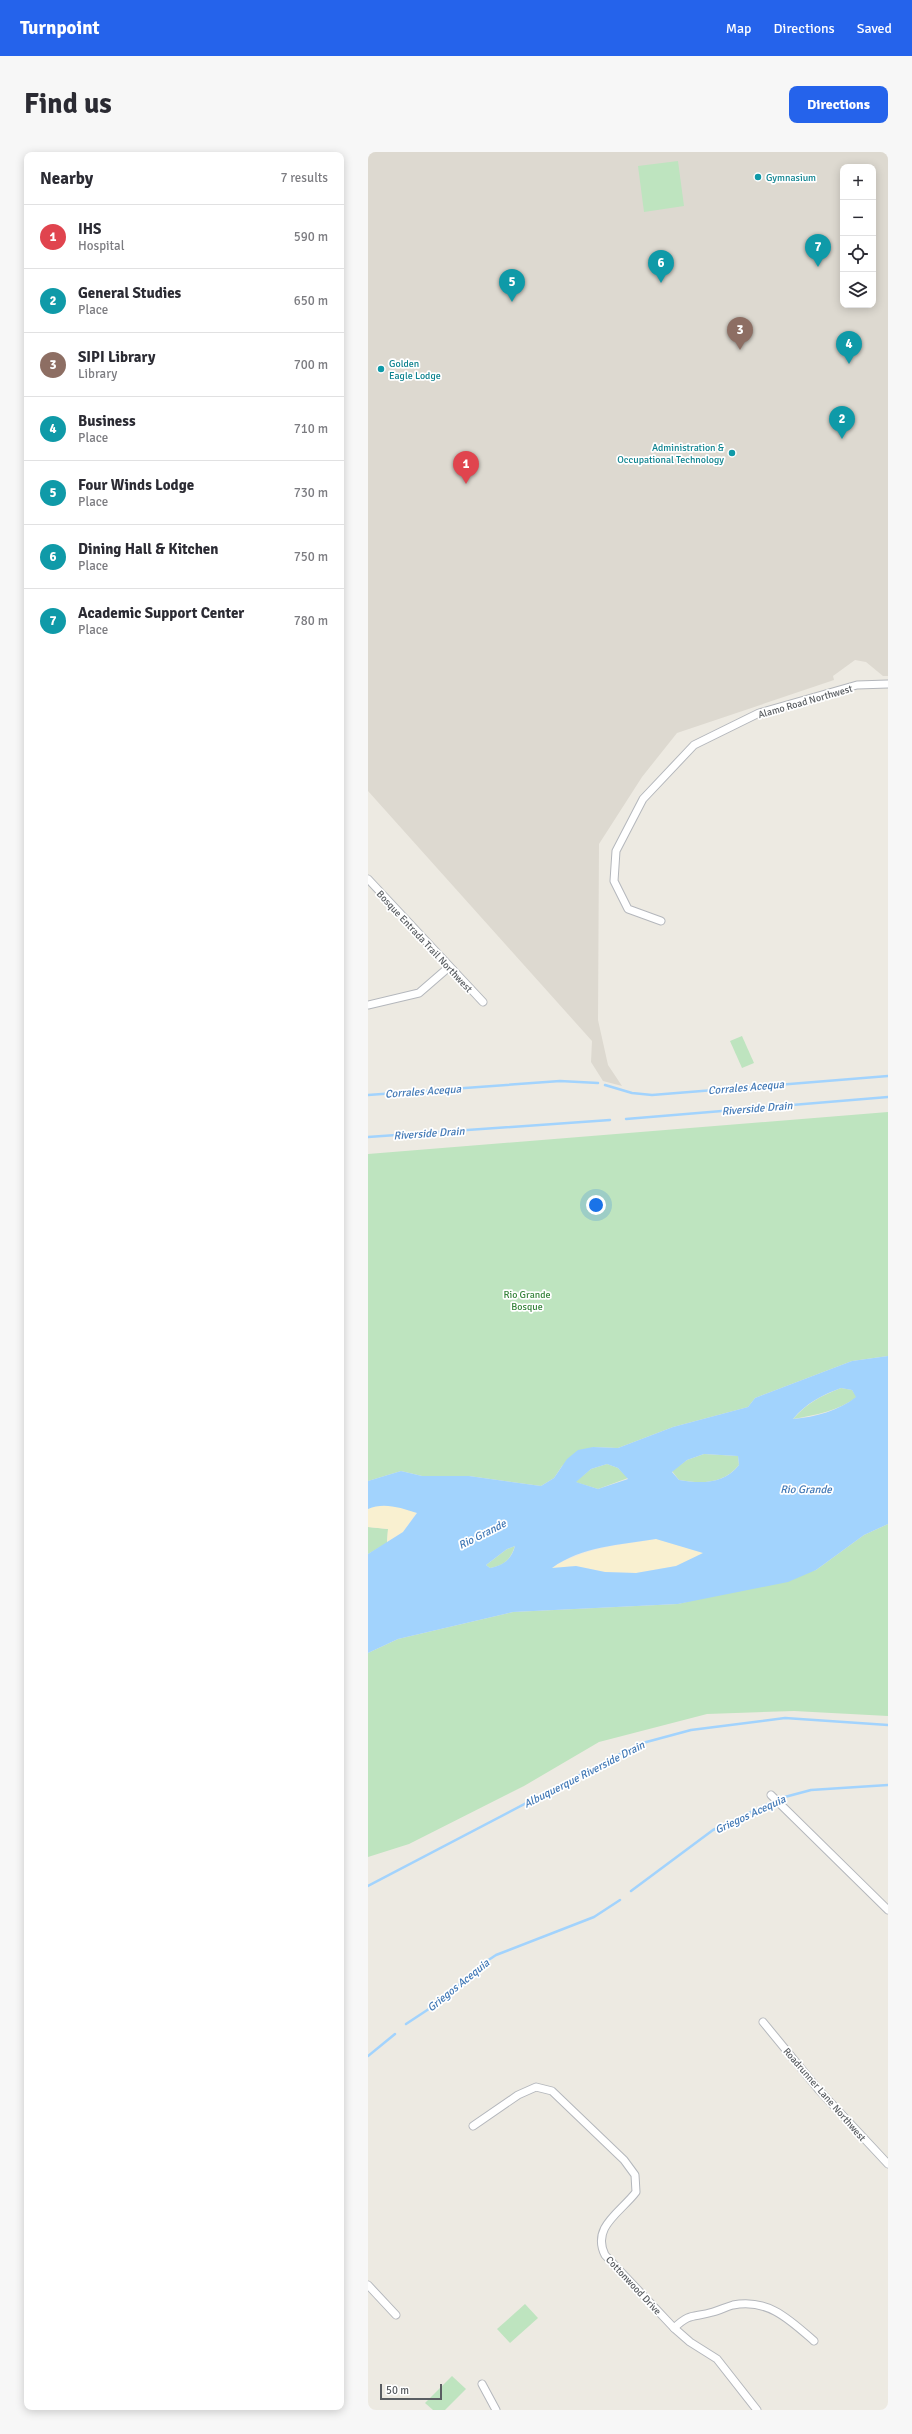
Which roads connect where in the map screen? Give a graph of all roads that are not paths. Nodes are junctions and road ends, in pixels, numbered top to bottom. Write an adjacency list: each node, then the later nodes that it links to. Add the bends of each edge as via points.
1 (888, 684): 3 (street, Alamo Road Northwest, via 857,685 759,713 694,745 644,799 616,851 614,881 628,909)
2 (368, 879): 4 (street, Bosque Entrada Trail Northwest)
3 (661, 921)
4 (449, 967): 5 (street, Bosque Entrada Trail Northwest); 6 (street, via 419,993)
5 (483, 1002)
6 (368, 1005)
7 (772, 1796): 8 (street)
8 (888, 1910)
9 (762, 2022): 11 (street, Roadrunner Lane Northwest, via 818,2089)
10 (473, 2126): 14 (street, Cottonwood Drive, via 518,2095 536,2087 552,2091 624,2160 635,2175 636,2192 626,2206 604,2227 601,2248 609,2260)
11 (888, 2164)
12 (368, 2285): 13 (street)
13 (396, 2315)
14 (674, 2328): 15 (street, via 689,2316 706,2314 734,2305 756,2304 782,2314); 18 (street, Cottonwood Drive, via 717,2359)
15 (814, 2341)
16 (482, 2384): 17 (street)
17 (496, 2410)
18 (756, 2410)

